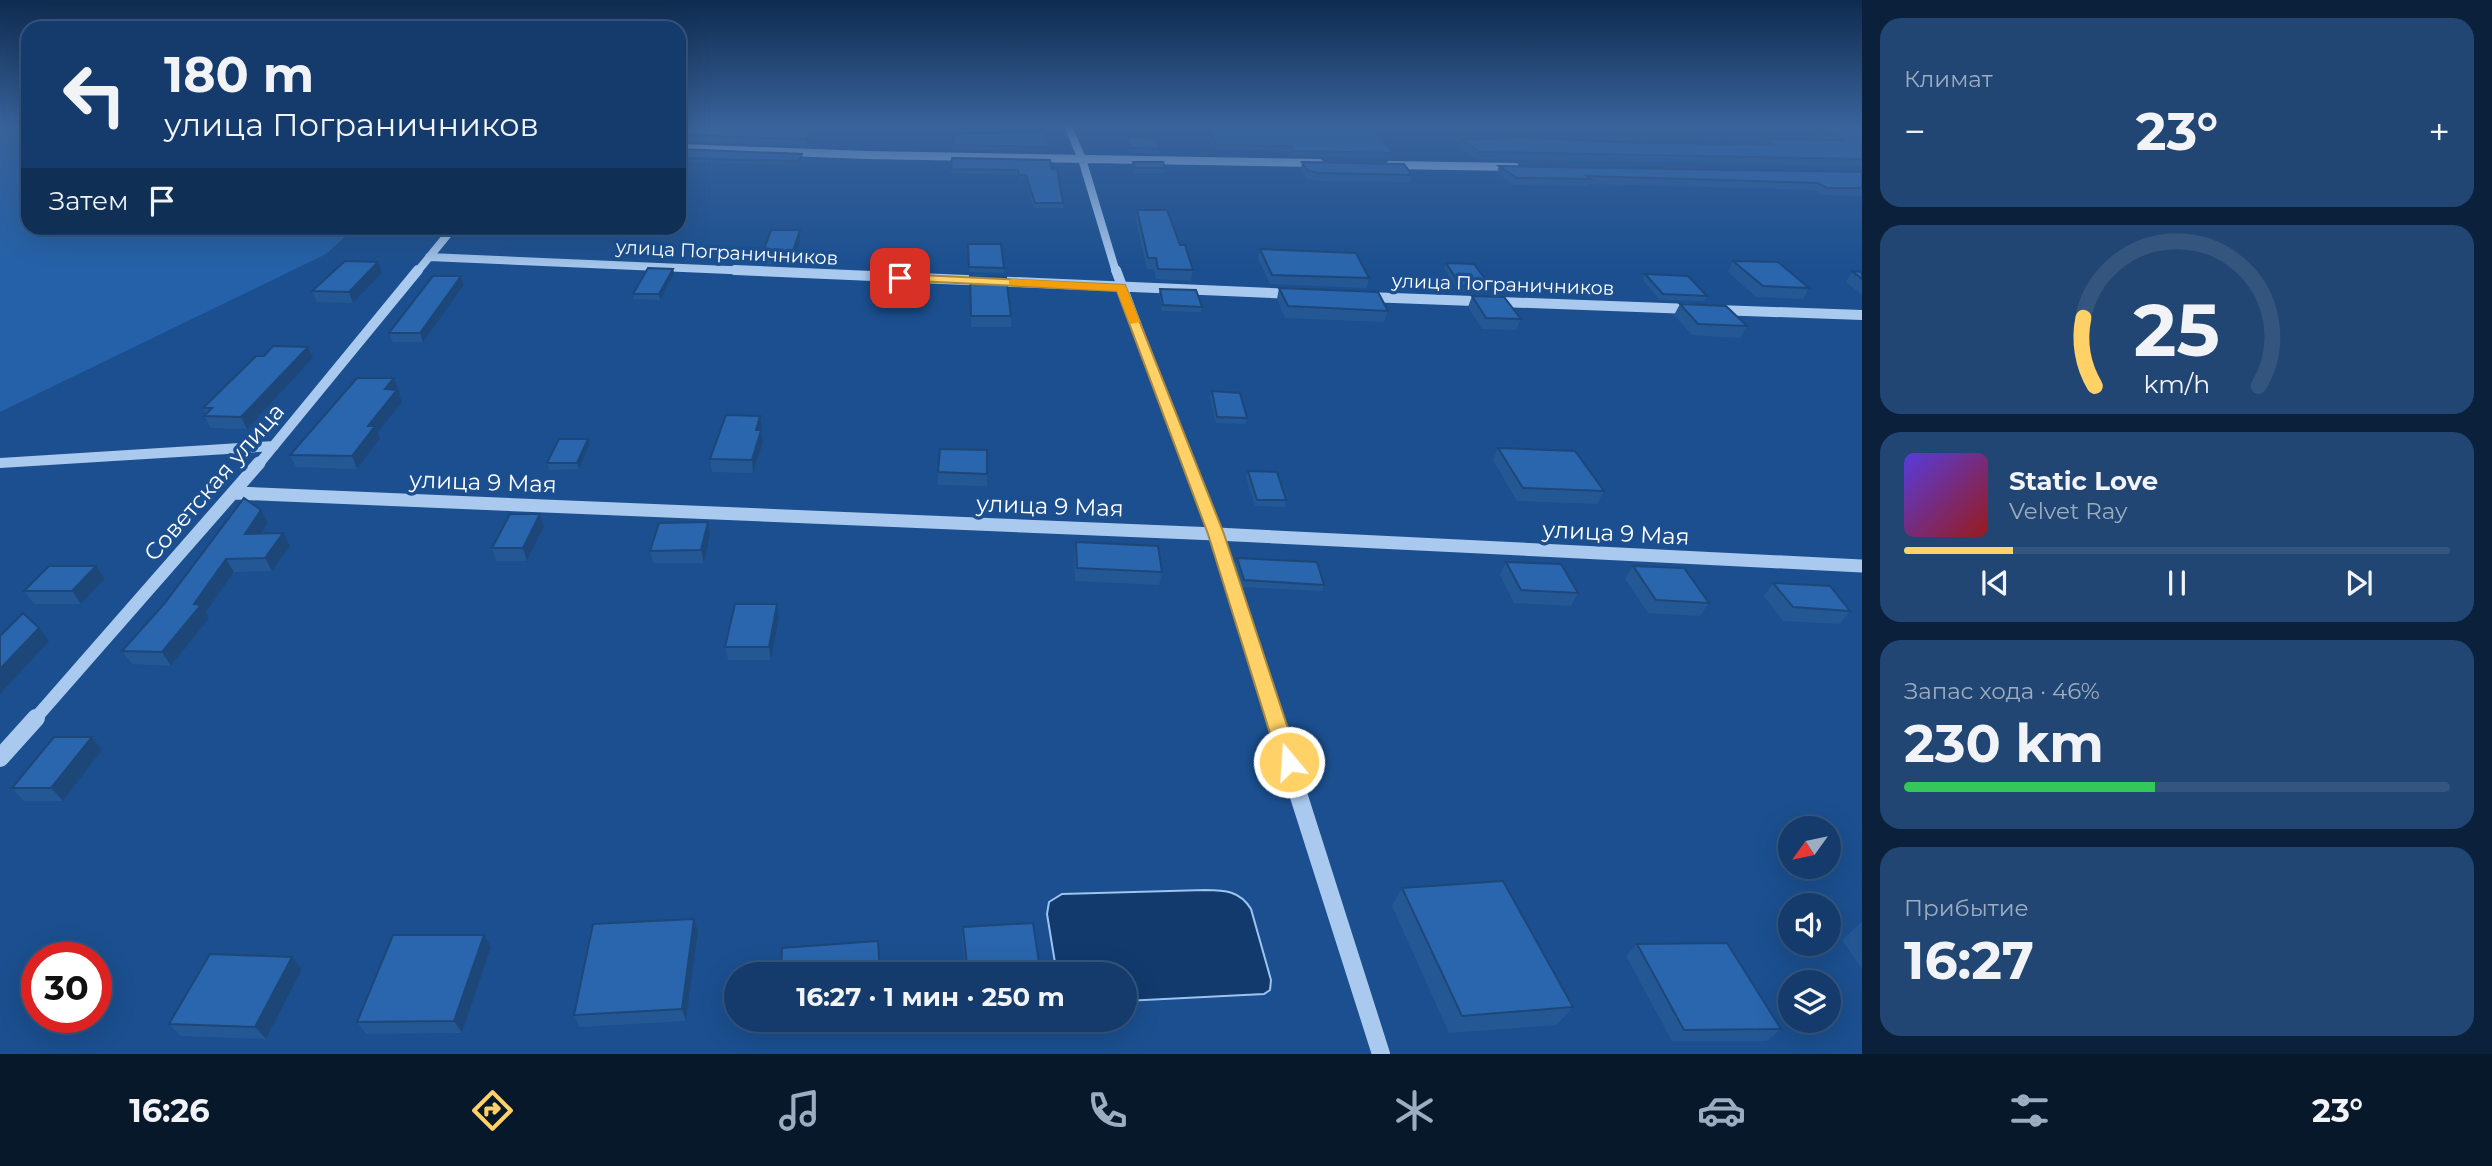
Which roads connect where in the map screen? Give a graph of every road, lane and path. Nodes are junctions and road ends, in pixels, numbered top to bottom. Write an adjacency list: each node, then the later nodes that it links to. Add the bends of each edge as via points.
1 (1086, 173): 4 (street)
2 (447, 235): 3 (street, Советская улица)
3 (429, 257): 4 (street, улица Пограничников); 8 (street, Советская улица)
4 (1121, 288): 5 (street, улица Пограничников); 11 (street)
5 (1303, 294)
6 (1359, 296): 7 (street, улица Пограничников)
7 (1862, 315)
8 (274, 446): 9 (street); 10 (street, Советская улица)
9 (0, 463)
10 (235, 493): 11 (street, улица 9 Мая); 13 (street, Советская улица)
11 (1216, 534): 12 (street, улица 9 Мая); 14 (street)
12 (1862, 566)
13 (0, 758)
14 (1381, 1054)

